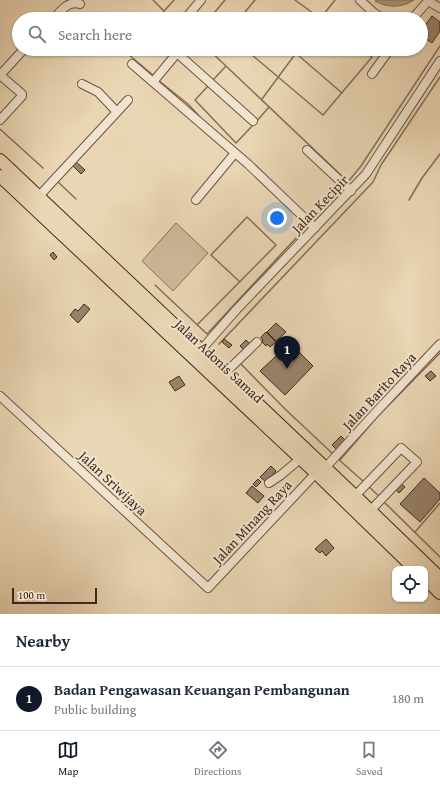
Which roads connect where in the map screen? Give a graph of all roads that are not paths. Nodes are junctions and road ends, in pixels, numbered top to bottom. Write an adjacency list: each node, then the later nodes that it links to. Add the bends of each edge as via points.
1 (201, 0): 7 (street)
2 (360, 0): 8 (street)
3 (428, 1): 5 (street); 9 (street)
4 (80, 4): 6 (street, via 74,2)
5 (440, 8)
6 (60, 12)
7 (191, 12)
8 (374, 12)
9 (418, 12)
10 (17, 56): 16 (street)
11 (171, 56): 18 (street)
12 (180, 56): 23 (street)
13 (385, 56): 17 (street)
14 (440, 61): 28 (street, Jalan Kecipir, via 366,174)
15 (132, 64): 18 (street)
16 (0, 74): 22 (street, via 22,94)
17 (372, 74)
18 (156, 79): 25 (street)
19 (82, 84): 21 (street, via 98,92)
20 (128, 100): 21 (street)
21 (117, 112): 29 (street)
22 (0, 120)
23 (252, 121)
24 (307, 150): 28 (street)
25 (235, 153): 30 (street); 31 (street)
26 (0, 160): 29 (highway)
27 (1, 178): 32 (highway, Jalan Adonis Samad)
28 (347, 187): 31 (street, Jalan Kecipir)
29 (39, 196): 32 (highway)
30 (196, 200)
31 (313, 226): 35 (street, Jalan Kecipir)
32 (101, 263): 35 (highway); 38 (highway, Jalan Adonis Samad)
33 (257, 342): 36 (street)
34 (440, 344): 39 (street, Jalan Barito Raya)
35 (201, 350): 36 (highway)
36 (225, 373): 39 (highway)
37 (0, 396): 46 (street, Jalan Sriwijaya)
38 (300, 459): 39 (highway, Jalan Adonis Samad); 40 (street)
39 (321, 471): 41 (highway); 42 (highway, Jalan Adonis Samad); 46 (street, Jalan Minang Raya)
40 (269, 483)
41 (355, 496): 42 (highway); 42 (street, via 401,448 417,462)
42 (367, 515): 43 (highway, Jalan Adonis Samad); 44 (highway)
43 (412, 566)
44 (440, 578)
45 (428, 581): 47 (highway)
46 (208, 588)
47 (440, 593)

